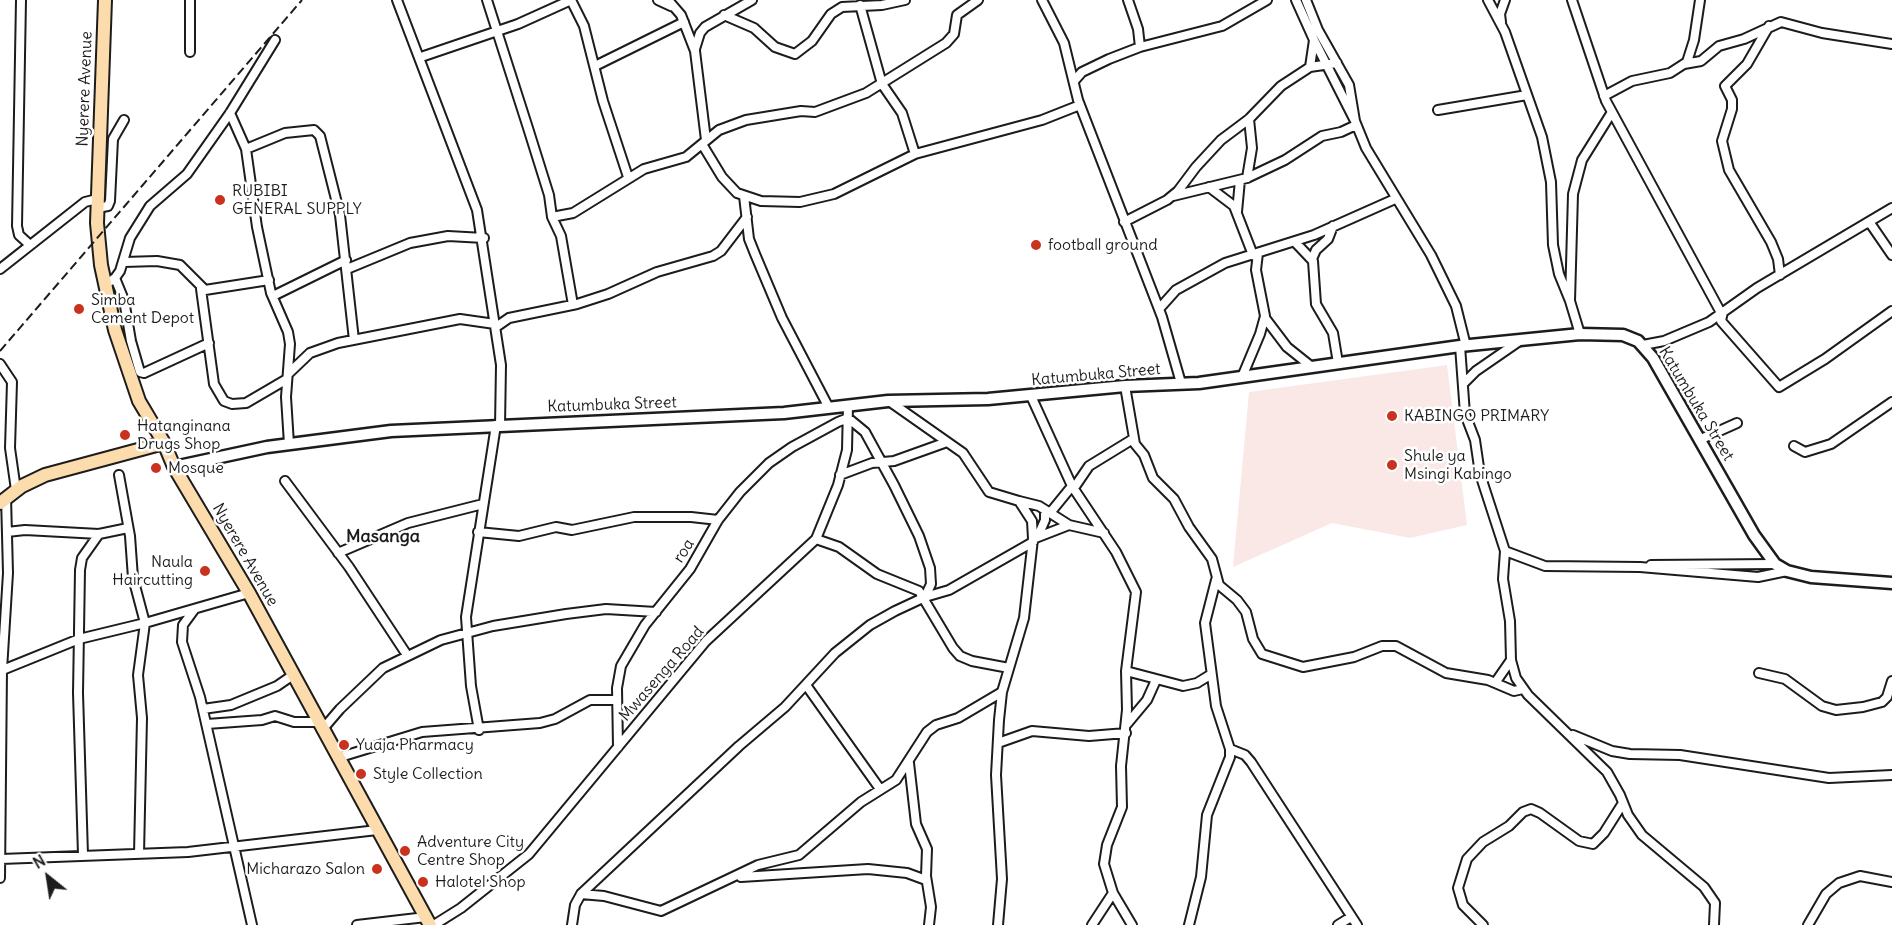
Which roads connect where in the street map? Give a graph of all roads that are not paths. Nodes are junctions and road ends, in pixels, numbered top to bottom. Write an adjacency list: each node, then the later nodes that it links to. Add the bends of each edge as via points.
1 (21, 0): 69 (street, via 17,226 19,235)
2 (105, 0): 59 (main road, Nyerere Avenue)
3 (190, 0): 32 (street)
4 (397, 0): 33 (street)
5 (487, 0): 26 (street)
6 (571, 0): 26 (street); 37 (street, via 584,26)
7 (658, 0): 20 (street)
8 (905, 0): 21 (street)
9 (978, 0): 40 (street, via 957,15 954,34 946,43)
10 (1042, 0): 39 (street, via 1064,43)
11 (1128, 0): 30 (street)
12 (1267, 0): 30 (street, via 1222,26)
13 (1296, 0): 28 (street)
14 (1306, 0): 34 (street)
15 (1488, 0): 24 (street)
16 (1505, 0): 24 (street, via 1500,14)
17 (1572, 0): 42 (street)
18 (1700, 0): 36 (street, via 1691,52)
19 (750, 1): 22 (street)
20 (670, 3): 23 (street)
21 (860, 5): 22 (street, via 836,10 812,41 795,54 775,47 754,28); 40 (street)
22 (724, 15): 31 (street, via 700,33)
23 (684, 22): 31 (street); 37 (street)
24 (1502, 26): 41 (street)
25 (1769, 26): 29 (street, via 1787,22 1822,33); 36 (street, via 1719,46 1701,61); 77 (street, via 1751,58 1725,86 1732,109 1722,141 1729,170 1770,242)
26 (497, 30): 33 (street); 62 (street, via 549,195)
27 (275, 40): 46 (street)
28 (1314, 40): 35 (street); 38 (street)
29 (1892, 44)
30 (1140, 47): 39 (street, via 1089,68)
31 (695, 51): 50 (street)
32 (190, 52)
33 (421, 57): 67 (street, via 458,154)
34 (1337, 63): 35 (street); 49 (street, via 1349,85)
35 (1326, 64): 38 (street); 49 (street)
36 (1684, 64): 42 (street, via 1670,73 1632,81)
37 (595, 66): 53 (street)
38 (1310, 67): 47 (street, via 1281,86)
39 (1074, 81): 43 (street)
40 (882, 84): 50 (street, via 829,109 746,120 719,130); 52 (street, via 904,119)
41 (1527, 94): 44 (street); 82 (street, via 1549,162 1552,245)
42 (1604, 96): 45 (street)
43 (1080, 105): 52 (street, via 1042,120); 64 (street)
44 (1438, 110)
45 (1612, 112): 82 (street, via 1582,159 1575,179); 86 (street)
46 (230, 113): 51 (street); 74 (street, via 187,174 150,206 130,238)
47 (1249, 119): 54 (street, via 1252,148); 57 (street, via 1221,140)
48 (124, 120): 59 (street, via 113,139 110,201 108,206)
49 (1355, 123): 54 (street, via 1318,138 1285,160); 58 (street)
50 (704, 142): 53 (street, via 679,161); 56 (street, via 728,185)
51 (246, 149): 73 (street, via 285,133 317,132 334,188); 78 (street)
52 (915, 154): 56 (street, via 820,199 761,201)
53 (628, 177): 62 (street, via 573,213)
54 (1243, 179): 55 (street); 61 (street)
55 (1207, 187): 57 (street); 61 (street, via 1227,199)
56 (744, 196): 63 (street)
57 (1172, 196): 64 (street)
58 (1395, 199): 66 (street); 94 (street, via 1415,225 1456,306)
59 (97, 203): 69 (street, via 85,202); 79 (main road, Nyerere Avenue)
60 (1892, 208): 65 (street)
61 (1237, 212): 70 (street)
62 (552, 217): 83 (street, via 561,236)
63 (747, 217): 83 (street, via 713,256 657,272); 106 (street, via 749,239 782,318)
64 (1124, 222): 84 (street)
65 (1870, 223): 71 (street); 77 (street)
66 (1333, 226): 68 (street); 72 (street, via 1328,239)
67 (484, 238): 76 (street, via 448,236 410,243); 88 (street)
68 (1295, 242): 70 (street); 72 (street)
69 (30, 245): 75 (street)
70 (1256, 254): 84 (street, via 1225,263 1191,281 1166,298); 87 (street)
71 (1892, 255)
72 (1311, 259): 95 (street, via 1316,304 1333,333)
73 (346, 260): 76 (street); 81 (street)
74 (123, 262): 79 (street); 80 (street, via 180,265)
75 (0, 269)
76 (347, 269): 90 (street)
77 (1780, 275): 86 (street)
78 (269, 280): 80 (street); 81 (street)
79 (110, 281): 92 (street, via 124,300 140,372); 114 (main road, Nyerere Avenue, via 115,330 139,401)
80 (201, 289): 92 (street)
81 (273, 296): 98 (street, via 290,344)
82 (1570, 302): 89 (street)
83 (573, 305): 88 (street, via 515,316)
84 (1159, 309): 100 (street)
85 (1892, 311): 86 (street, via 1781,387 1723,323)
86 (1723, 312): 93 (street, via 1664,341)
87 (1265, 318): 97 (street, via 1287,347); 99 (street)
88 (495, 325): 90 (street, via 460,320); 110 (street, via 501,365)
89 (1580, 334): 91 (main road, Katumbuka Street); 93 (main road, Katumbuka Street, via 1623,335)
90 (354, 340): 98 (street, via 310,353)
91 (1518, 342): 94 (main road, Katumbuka Street); 101 (street, via 1476,370)
92 (209, 343): 98 (street, via 214,384 218,394 232,404 246,403)
93 (1643, 345): 112 (main road, Katumbuka Street)
94 (1463, 346): 95 (main road, Katumbuka Street); 101 (street)
95 (1338, 363): 97 (main road, Katumbuka Street)
96 (0, 364): 123 (street, via 12,382)
97 (1312, 367): 99 (main road, Katumbuka Street)
98 (287, 377): 115 (street)
99 (1242, 377): 100 (main road, Katumbuka Street)
100 (1181, 383): 102 (main road, Katumbuka Street)
101 (1464, 384): 136 (street, via 1463,404 1476,440 1480,474)
102 (1125, 386): 103 (main road, Katumbuka Street); 111 (street)
103 (1031, 396): 104 (main road, Katumbuka Street); 122 (street)
104 (888, 400): 107 (main road, Katumbuka Street); 113 (street)
105 (1892, 402): 116 (street, via 1831,444 1809,452)
106 (828, 406): 107 (main road, Katumbuka Street); 110 (main road, Katumbuka Street, via 784,413)
107 (848, 406): 108 (street, Mwasenga Road)
108 (848, 418): 117 (street, via 865,432); 120 (street, Mwasenga Road, via 847,450); 127 (street, roa, via 792,447 769,464)
109 (1737, 423): 112 (street)
110 (498, 426): 115 (main road, Katumbuka Street, via 391,431); 125 (street)
111 (1133, 439): 122 (street, via 1089,466); 140 (street, via 1153,478 1174,499 1212,559)
112 (1700, 440): 138 (main road, Katumbuka Street)
113 (947, 442): 117 (street); 124 (street, via 963,453 989,492)
114 (164, 443): 118 (main road, Nyerere Avenue); 123 (main road, via 45,475)
115 (289, 444): 118 (main road, Katumbuka Street)
116 (1794, 446)
117 (882, 462): 120 (street); 143 (street, via 919,536 930,568)
118 (174, 467): 142 (main road, Nyerere Avenue)
119 (119, 475): 129 (street)
120 (840, 475): 134 (street, Mwasenga Road)
121 (285, 481): 137 (street)
122 (1073, 487): 126 (street); 132 (street)
123 (7, 497): 130 (street)
124 (1019, 501): 126 (street); 135 (street, via 1032,521)
125 (483, 504): 131 (street); 137 (street, via 408,523)
126 (1048, 511): 128 (street); 135 (street)
127 (718, 520): 131 (street, via 634,518 572,530 556,527 519,536); 145 (street, roa, via 690,569)
128 (1069, 525): 132 (street); 135 (street)
129 (128, 528): 133 (street); 146 (street, via 133,578)
130 (7, 532): 133 (street); 152 (street)
131 (478, 532): 147 (street)
132 (1104, 533): 153 (street, via 1136,592)
133 (99, 534): 148 (street, via 82,558)
134 (816, 539): 143 (street, via 839,547 877,574 916,588); 172 (street, Mwasenga Road, via 706,641)
135 (1034, 540): 143 (street, via 949,590); 151 (street, via 1024,618)
136 (1505, 551): 138 (street, via 1546,565); 139 (street, via 1549,566 1640,567 1758,577); 150 (street, via 1503,579)
137 (338, 553): 149 (street)
138 (1775, 564): 139 (main road, Katumbuka Street)
139 (1787, 571): 141 (main road, Katumbuka Street, via 1811,577)
140 (1216, 580): 156 (street, via 1205,624); 159 (street, via 1246,612 1259,651 1296,667 1396,646 1446,673)
141 (1892, 583)
142 (249, 593): 144 (street); 155 (main road, Nyerere Avenue)
143 (925, 597): 151 (street, via 960,656); 160 (street, via 870,625 829,659)
144 (194, 610): 146 (street); 164 (street, via 181,633)
145 (656, 612): 147 (street, via 606,609 526,619); 163 (street, roa, via 621,666)
146 (145, 623): 148 (street); 181 (street, via 138,675 142,718)
147 (468, 632): 149 (street); 168 (street, via 471,686)
148 (79, 639): 152 (street); 182 (street)
149 (407, 655): 167 (street, via 382,668)
150 (1511, 660): 159 (street); 161 (street)
151 (1009, 668): 162 (street)
152 (1, 670): 183 (street)
153 (1126, 671): 157 (street); 166 (street)
154 (1759, 673): 158 (street, via 1785,679 1822,706 1836,710 1882,702)
155 (293, 675): 164 (street, via 231,705); 167 (main road, Nyerere Avenue)
156 (1210, 675): 157 (street, via 1189,686); 173 (street, via 1220,724)
157 (1156, 680): 166 (street, via 1147,700)
158 (1892, 681)
159 (1496, 683): 161 (street, via 1514,691)
160 (806, 685): 177 (street); 189 (street)
161 (1523, 689): 170 (street)
162 (1002, 692): 171 (street); 175 (street, via 958,718 936,725 927,732)
163 (618, 700): 168 (street, via 590,700 540,723); 172 (street, roa)
164 (203, 710): 165 (street)
165 (207, 724): 167 (street, via 275,716); 180 (street)
166 (1127, 724): 169 (street)
167 (320, 726): 174 (main road, Nyerere Avenue)
168 (479, 730): 174 (street, via 422,732)
169 (1126, 733): 171 (street, via 1089,736 1032,731); 188 (street, via 1121,766 1122,807 1104,858)
170 (1571, 734): 176 (street, via 1630,754 1680,755 1830,778); 178 (street, via 1607,772)
171 (998, 743): 196 (street, via 1002,879)
172 (618, 747): 191 (street, Mwasenga Road, via 529,854 461,908)
173 (1230, 749): 190 (street, via 1251,762); 199 (street, via 1228,764 1207,814 1201,877)
174 (337, 758): 179 (main road, Nyerere Avenue)
175 (909, 762): 177 (street, via 896,780); 186 (street, via 916,824 927,849)
176 (1892, 775)
177 (880, 789): 184 (street, via 803,853 758,865)
178 (1623, 802): 202 (street, via 1593,844 1579,841 1531,809 1483,842 1464,865 1458,894 1463,905); 203 (street, via 1642,835 1709,894 1715,905)
179 (377, 830): 180 (street); 191 (main road, Nyerere Avenue)
180 (232, 847): 181 (street); 192 (street)
181 (139, 854): 182 (street)
182 (83, 855): 183 (street)
183 (2, 859): 185 (street)
184 (736, 877): 186 (street, via 868,869 907,873); 189 (street, via 661,911)
185 (0, 878)
186 (926, 880): 195 (street, via 931,907)
187 (1892, 882): 204 (street, via 1860,876 1839,883 1826,894)
188 (1113, 893): 197 (street); 198 (street)
189 (581, 894): 194 (street)
190 (1351, 917): 200 (street); 201 (street)
191 (430, 923): 193 (street)
192 (252, 925)
193 (357, 925)
194 (572, 925)
195 (929, 925)
196 (998, 925)
197 (1092, 925)
198 (1132, 925)
199 (1189, 925)
200 (1338, 925)
201 (1357, 925)
202 (1483, 925)
203 (1714, 925)
204 (1808, 925)

